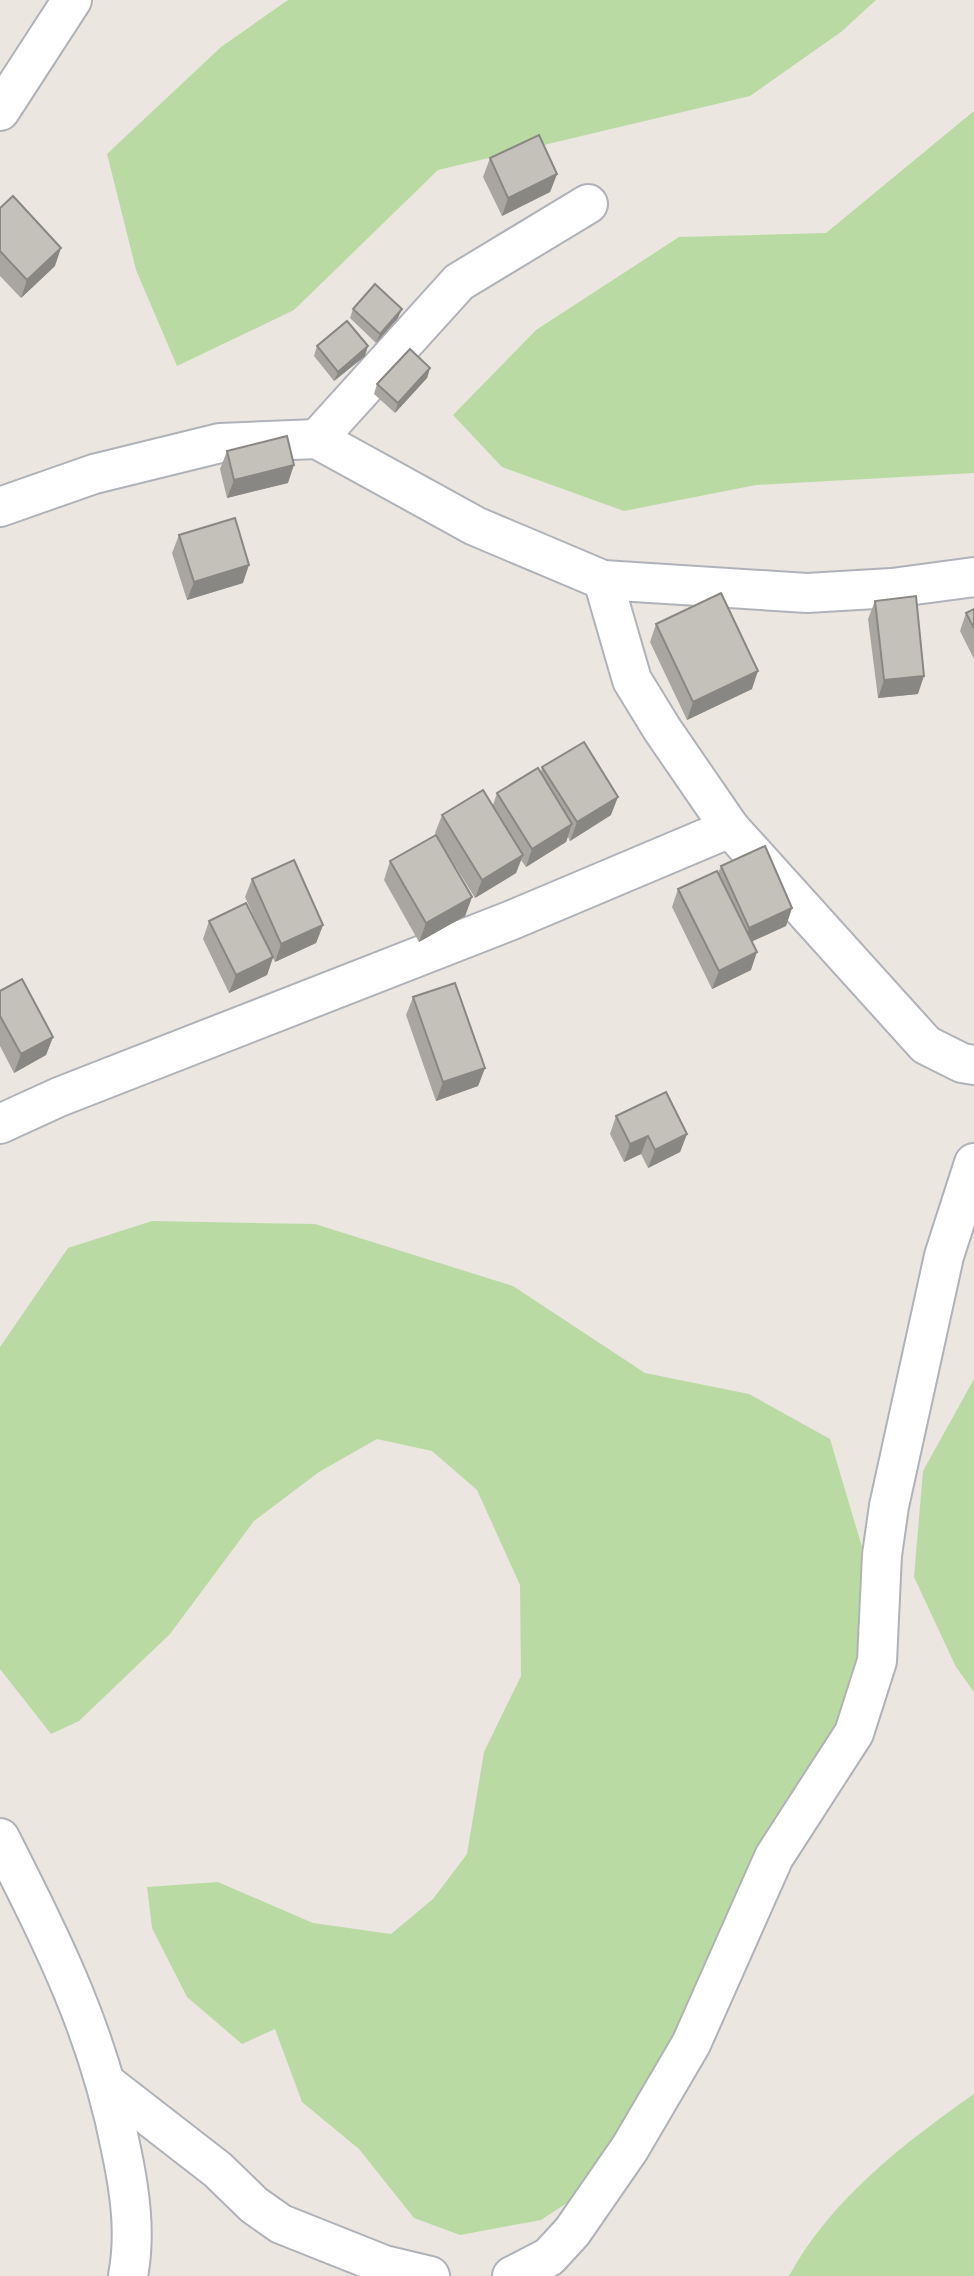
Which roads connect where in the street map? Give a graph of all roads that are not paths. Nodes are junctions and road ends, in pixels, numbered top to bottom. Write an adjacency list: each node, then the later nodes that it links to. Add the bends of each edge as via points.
1 (72, 0): 2 (street)
2 (0, 111)
3 (588, 204): 4 (street, via 459,282)
4 (317, 439): 5 (street, via 220,443 94,474); 7 (street, via 475,526)
5 (0, 507)
6 (974, 577): 7 (street, via 807,593)
7 (603, 580): 8 (street, via 632,680)
8 (730, 828): 9 (street, via 926,1045); 10 (street)
9 (974, 1065)
10 (0, 1124)
11 (974, 1163): 16 (street, via 944,1256 889,1506 877,1661 854,1733 774,1857 691,2044 629,2148 550,2257)
12 (0, 1838): 13 (street, via 65,1966)
13 (106, 2083): 14 (street, via 132,2202); 15 (street, via 282,2224 384,2266)
14 (128, 2276)
15 (430, 2276)
16 (512, 2276)

